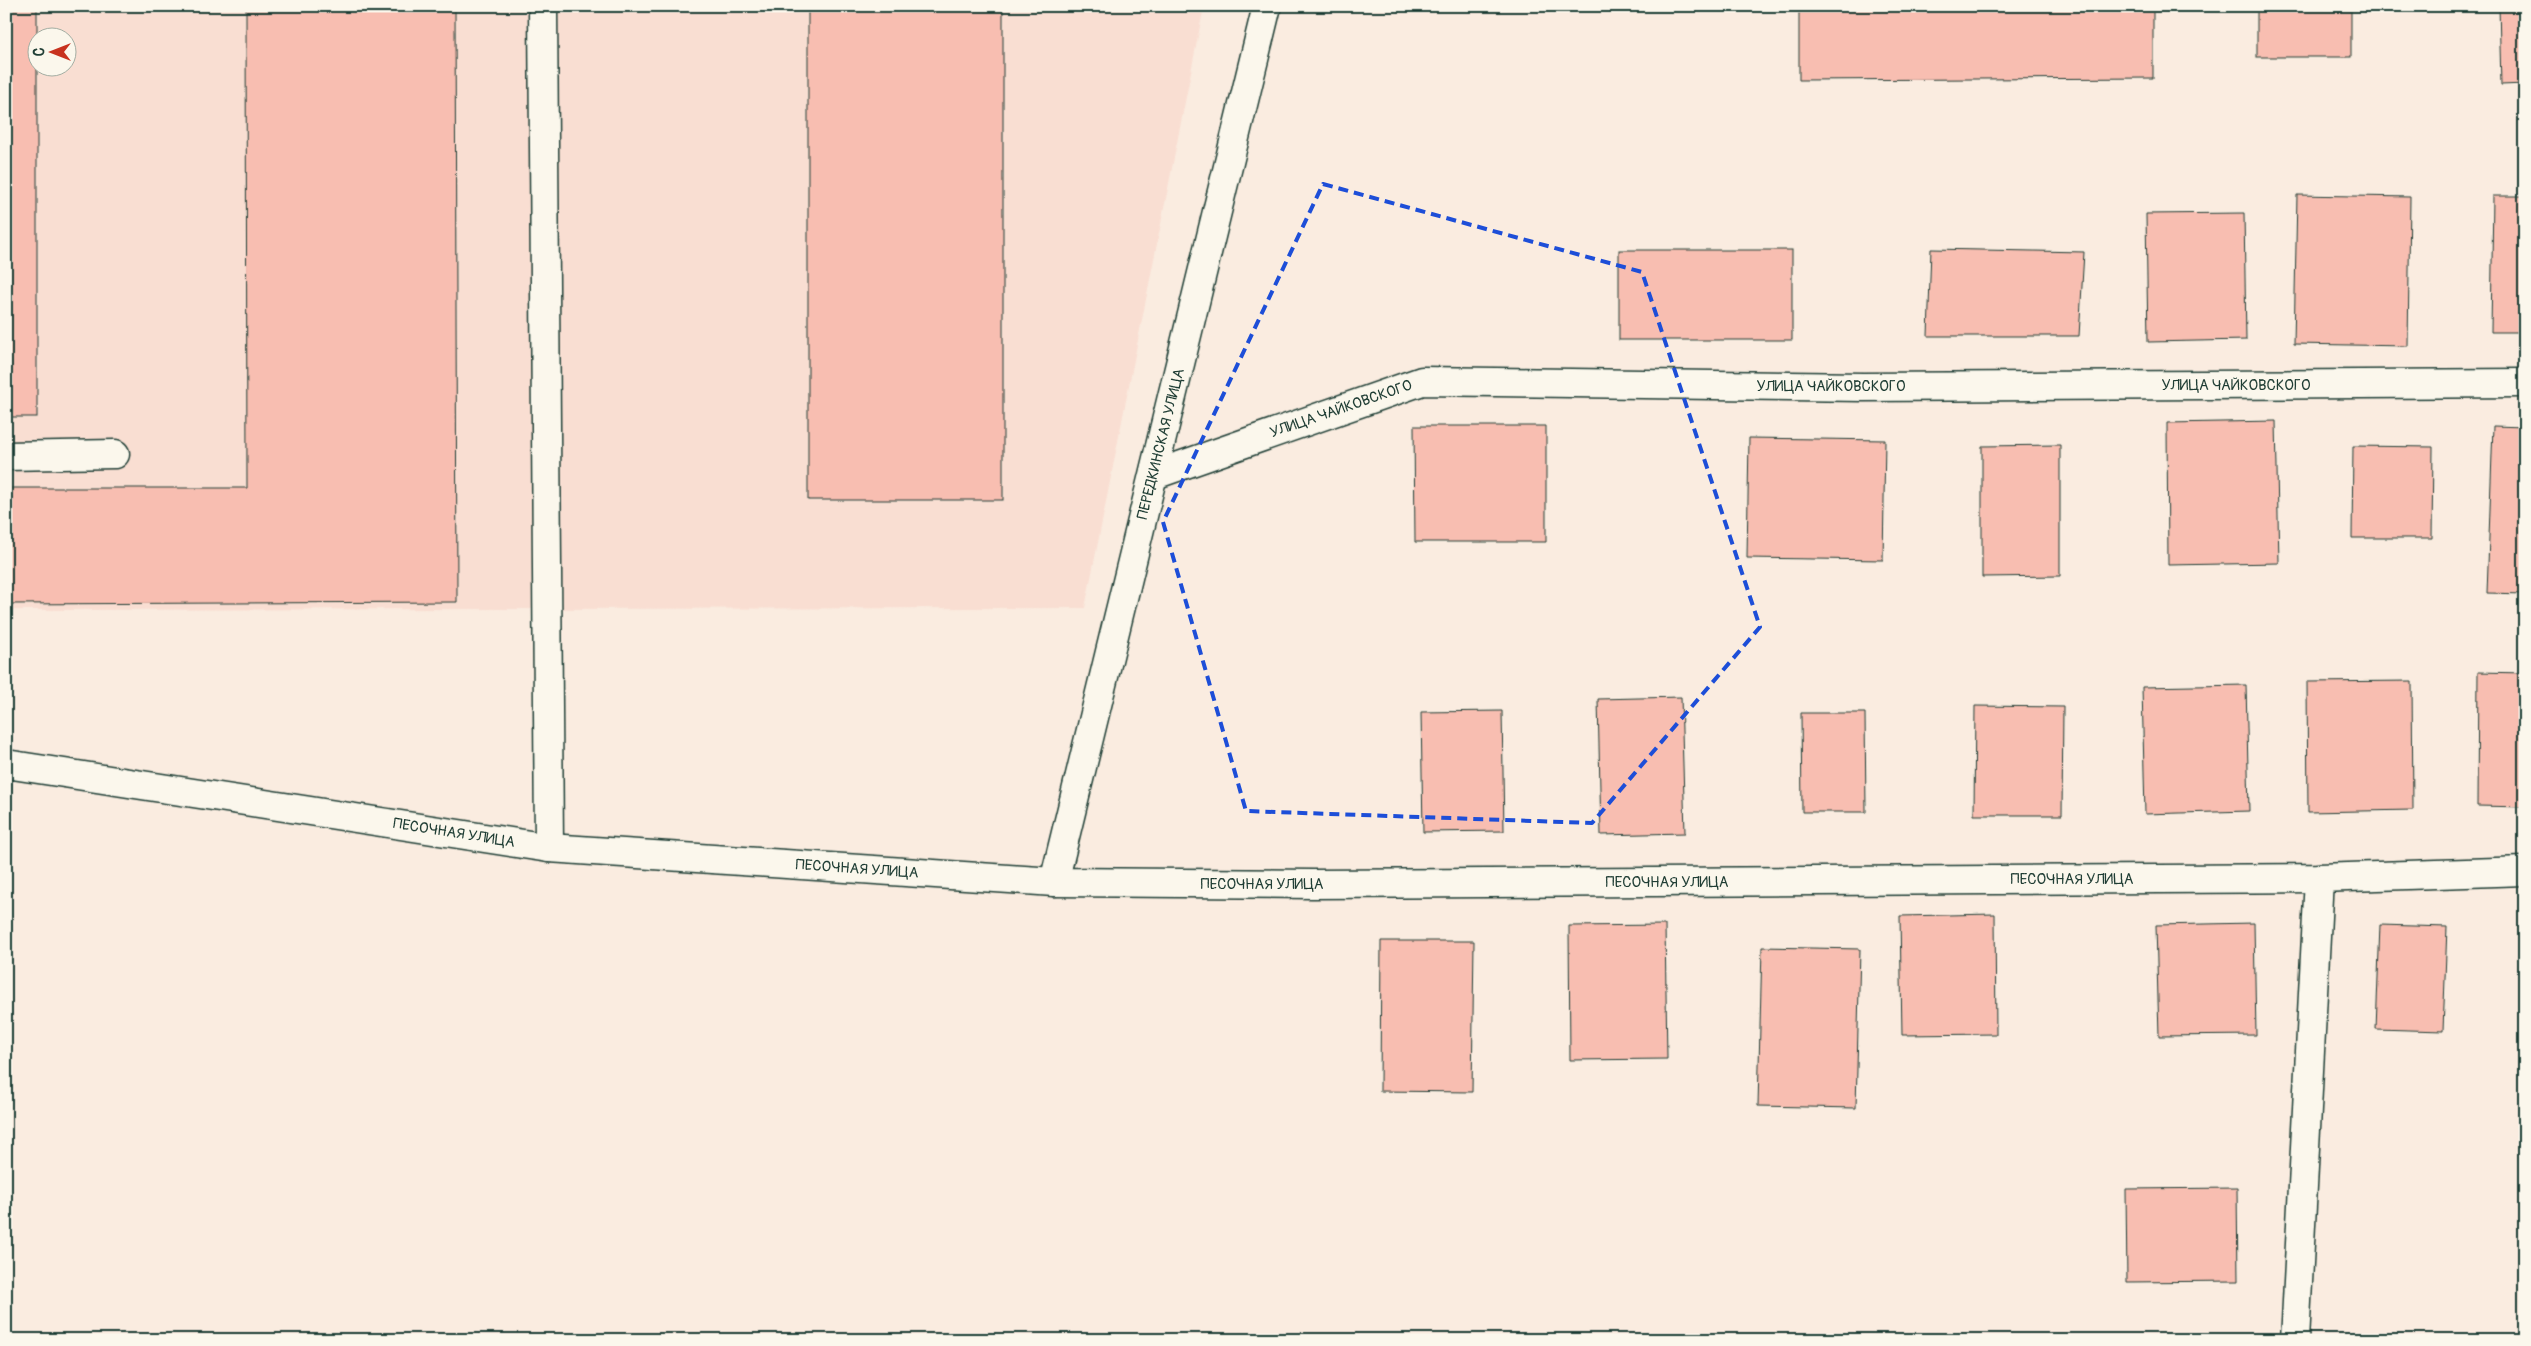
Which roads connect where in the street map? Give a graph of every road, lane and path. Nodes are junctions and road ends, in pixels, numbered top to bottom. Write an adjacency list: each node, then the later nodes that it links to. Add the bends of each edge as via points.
1 (543, 6): 8 (street)
2 (1267, 6): 6 (street, ПЕРЕДКИНСКАЯ УЛИЦА)
3 (2525, 383): 6 (street, УЛИЦА ЧАЙКОВСКОГО, via 1863,387 1422,381)
4 (115, 454): 5 (street)
5 (6, 456)
6 (1154, 475): 11 (street, ПЕРЕДКИНСКАЯ УЛИЦА)
7 (6, 764): 8 (street, ПЕСОЧНАЯ УЛИЦА)
8 (549, 848): 11 (street, ПЕСОЧНАЯ УЛИЦА)
9 (2525, 871): 10 (street, ПЕСОЧНАЯ УЛИЦА)
10 (2319, 878): 11 (street, ПЕСОЧНАЯ УЛИЦА, via 1323,884); 12 (street)
11 (1054, 882)
12 (2295, 1340)

